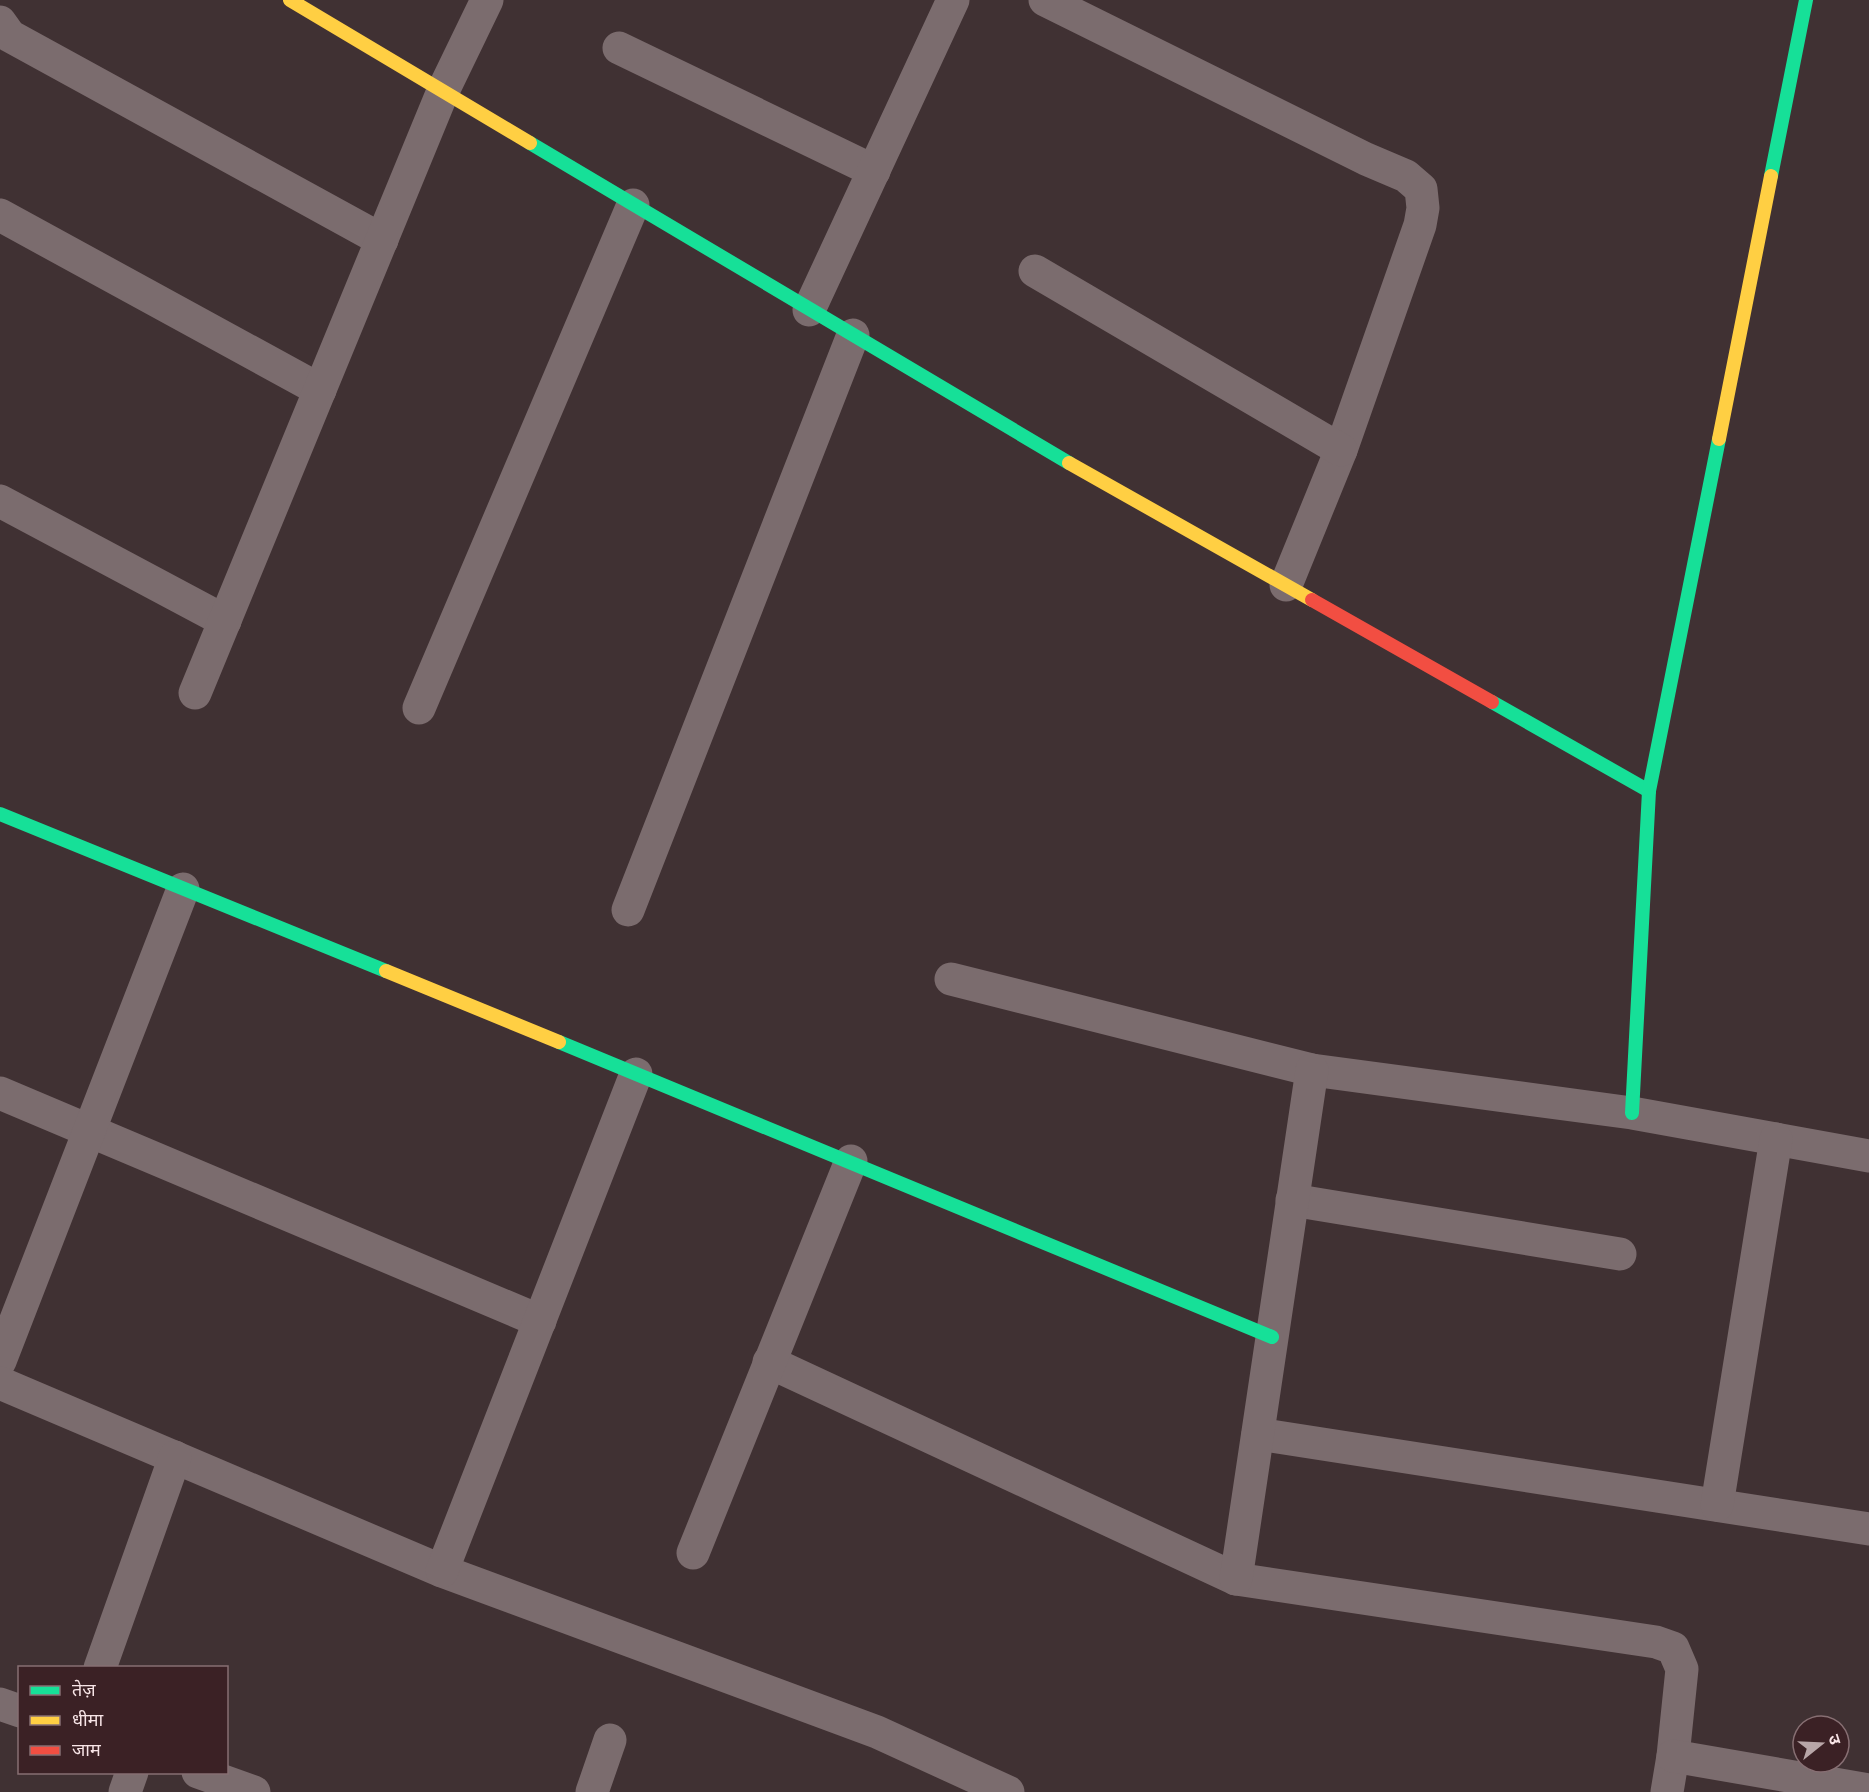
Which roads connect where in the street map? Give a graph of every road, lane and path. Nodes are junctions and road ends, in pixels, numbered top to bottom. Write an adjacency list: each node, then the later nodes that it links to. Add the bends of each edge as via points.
1 (290, 0): 9 (street)
2 (487, 0): 9 (street)
3 (953, 0): 10 (street)
4 (1045, 0): 6 (street)
5 (1806, 0): 24 (street)
6 (1080, 8): 18 (street, via 1366,159 1406,176 1422,189 1420,225)
7 (0, 22): 13 (street, via 10,36)
8 (619, 48): 10 (street)
9 (443, 92): 11 (street); 13 (street)
10 (874, 171): 15 (street)
11 (633, 204): 15 (street); 23 (street)
12 (0, 215): 17 (street)
13 (382, 240): 17 (street)
14 (1035, 271): 18 (street)
15 (808, 310): 16 (street)
16 (853, 335): 20 (street, via 1027,439); 27 (street)
17 (320, 390): 21 (street)
18 (1341, 450): 20 (street)
19 (0, 501): 21 (street)
20 (1286, 585): 24 (street)
21 (225, 621): 22 (street)
22 (195, 693)
23 (419, 708)
24 (1649, 791): 32 (street)
25 (0, 814): 26 (street)
26 (183, 889): 30 (street); 33 (street)
27 (628, 910)
28 (951, 979): 29 (street)
29 (1312, 1070): 32 (street); 37 (street)
30 (636, 1074): 36 (street); 39 (street)
31 (0, 1093): 33 (street)
32 (1632, 1113): 34 (street)
33 (89, 1130): 39 (street); 41 (street)
34 (1776, 1139): 35 (street); 46 (street)
35 (1869, 1156)
36 (851, 1161): 40 (street); 42 (street)
37 (1292, 1200): 38 (street); 40 (street)
38 (1620, 1254)
39 (540, 1321): 49 (street)
40 (1272, 1337): 44 (street)
41 (0, 1361)
42 (770, 1362): 48 (street); 50 (street)
43 (0, 1383): 45 (street)
44 (1258, 1434): 46 (street); 50 (street)
45 (175, 1457): 49 (street); 51 (street)
46 (1717, 1505): 47 (street)
47 (1869, 1529)
48 (693, 1553)
49 (442, 1571): 62 (street, via 877,1732)
50 (1236, 1579): 55 (street, via 1656,1642 1673,1648 1682,1669)
51 (101, 1666)
52 (0, 1704): 53 (street)
53 (18, 1710)
54 (610, 1740): 61 (street)
55 (1673, 1756): 58 (street); 63 (street)
56 (132, 1774): 59 (street)
57 (201, 1774): 60 (street)
58 (1869, 1790)
59 (124, 1792)
60 (254, 1792)
61 (592, 1792)
62 (1008, 1792)
63 (1666, 1792)

